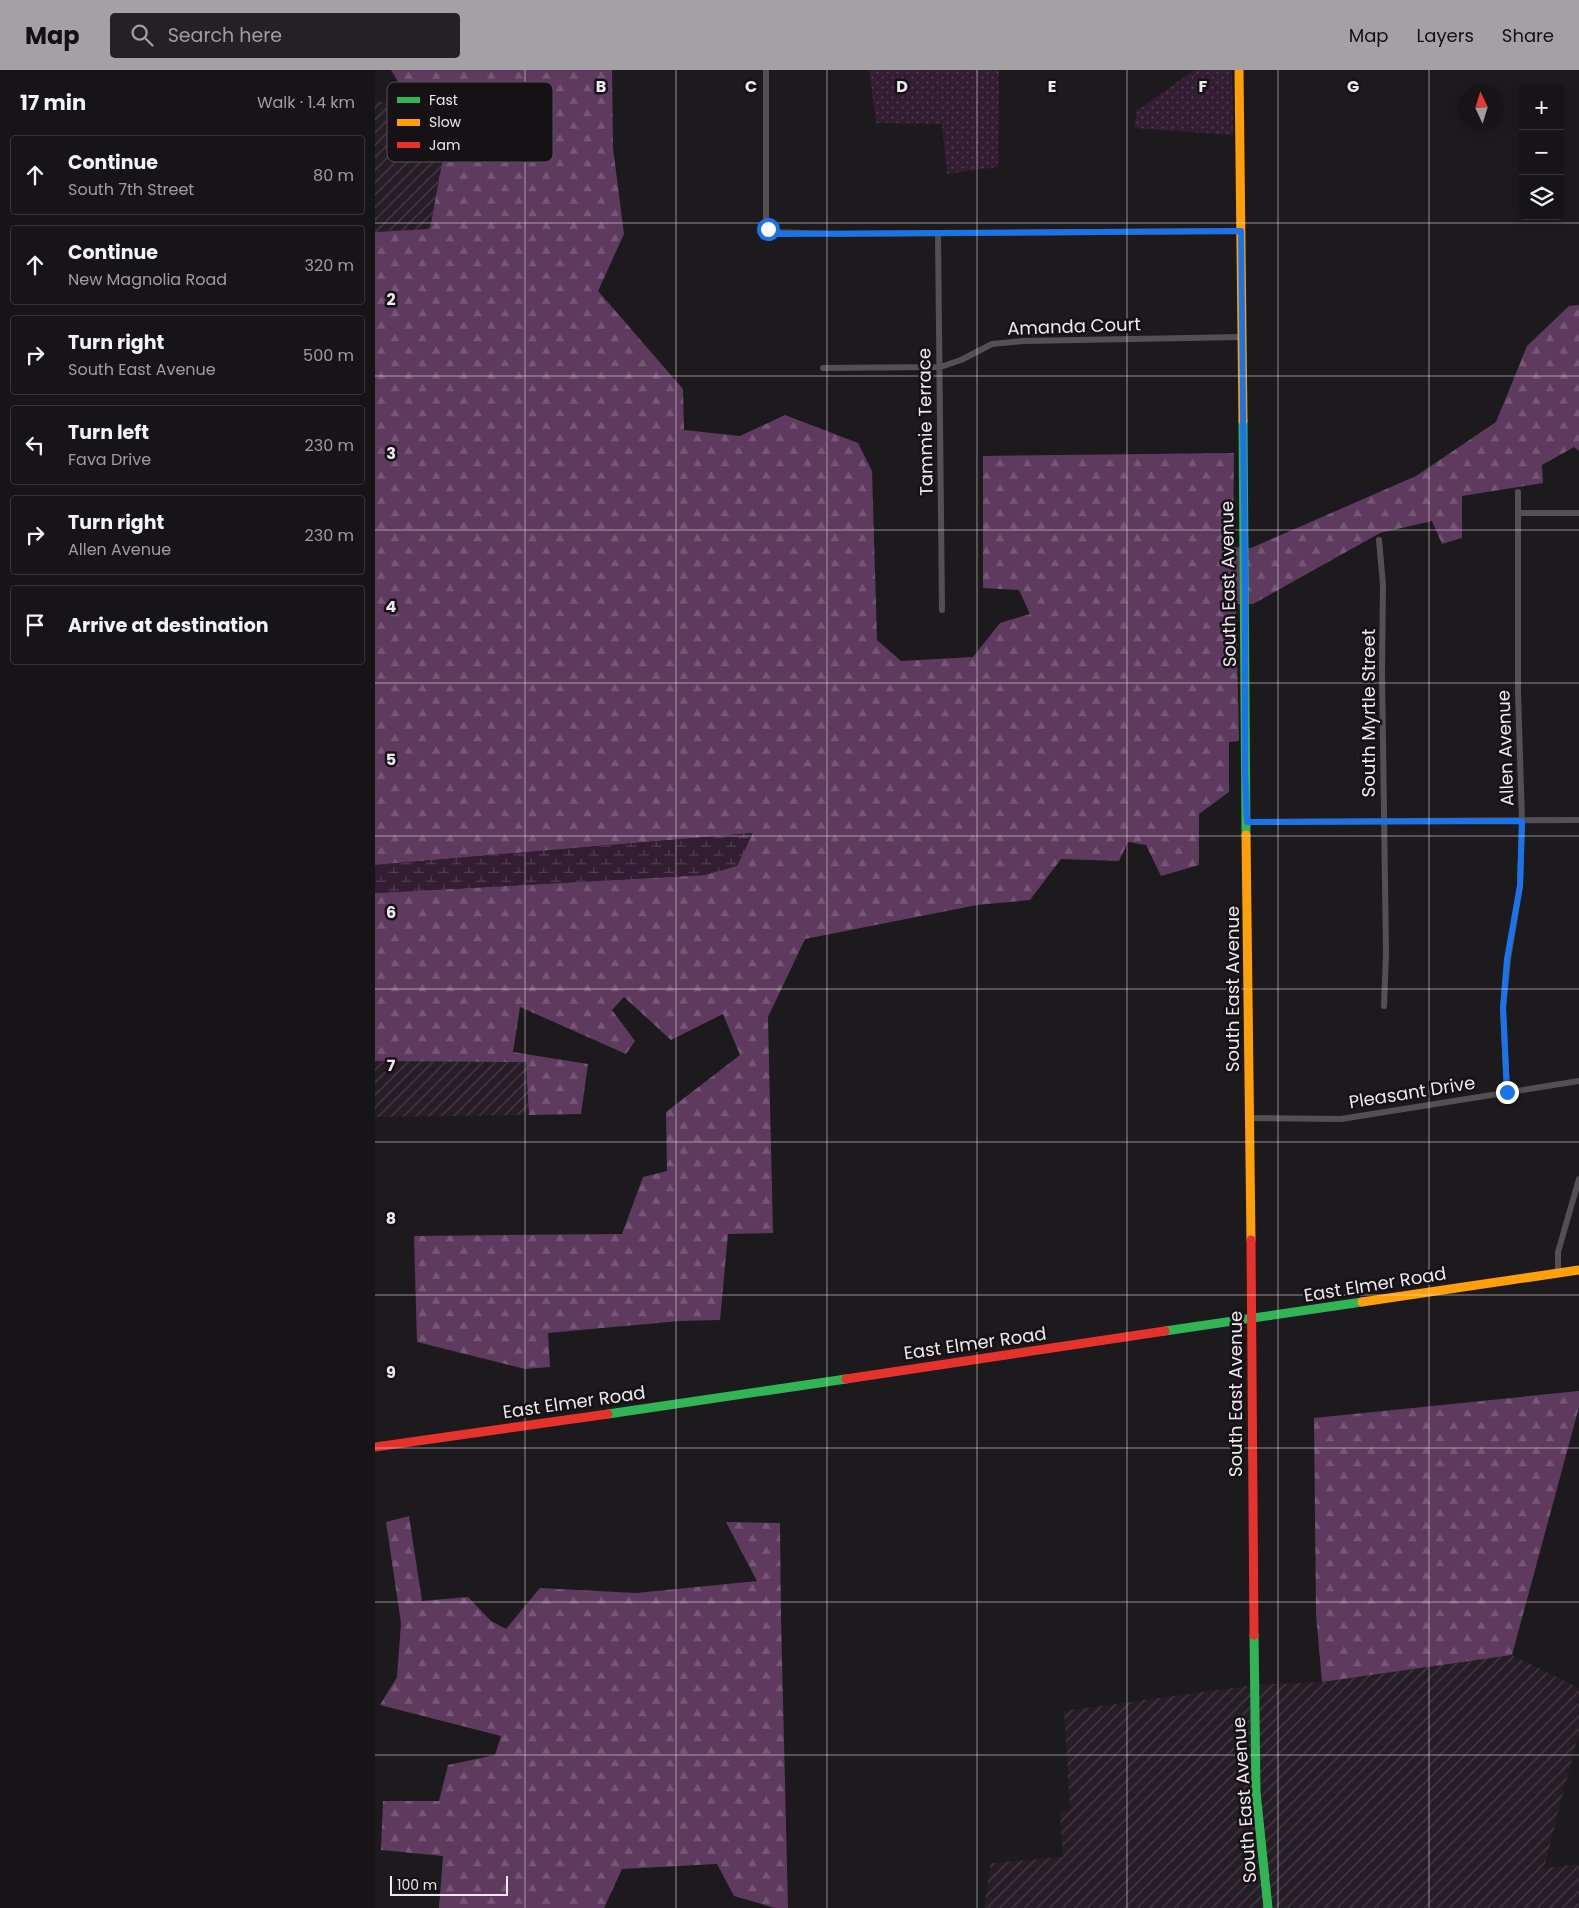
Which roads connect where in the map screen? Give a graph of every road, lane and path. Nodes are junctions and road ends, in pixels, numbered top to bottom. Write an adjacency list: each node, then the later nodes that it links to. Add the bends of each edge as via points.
1 (765, 70): 4 (street, via 766,218 771,232)
2 (1239, 70): 3 (street, South East Avenue)
3 (1241, 231): 4 (street); 5 (street, South East Avenue)
4 (938, 233): 6 (street, Tammie Terrace)
5 (1242, 337): 6 (street, Amanda Court, via 992,344); 16 (street, South East Avenue)
6 (940, 367): 7 (street, Amanda Court); 12 (street, Tammie Terrace)
7 (823, 368)
8 (1518, 492): 9 (street, Allen Avenue)
9 (1518, 513): 10 (street); 15 (street, Allen Avenue)
10 (1579, 513)
11 (1379, 540): 14 (street, South Myrtle Street, via 1383,599)
12 (942, 610)
13 (1579, 820): 15 (street)
14 (1384, 821): 15 (street); 16 (street); 17 (street, South Myrtle Street)
15 (1522, 821): 19 (street, Allen Avenue, via 1520,886 1507,959 1503,1008)
16 (1247, 822): 20 (street, South East Avenue)
17 (1384, 1006)
18 (1579, 1081): 19 (street, Pleasant Drive)
19 (1507, 1092): 20 (street, Pleasant Drive, via 1341,1119)
20 (1249, 1118): 24 (street, South East Avenue)
21 (1579, 1179): 23 (street, via 1558,1252)
22 (1579, 1270): 23 (street, East Elmer Road)
23 (1558, 1273): 24 (street, East Elmer Road)
24 (1250, 1319): 25 (street, East Elmer Road); 26 (street, South East Avenue, via 1255,1742 1258,1816)
25 (375, 1447)
26 (1268, 1908)

